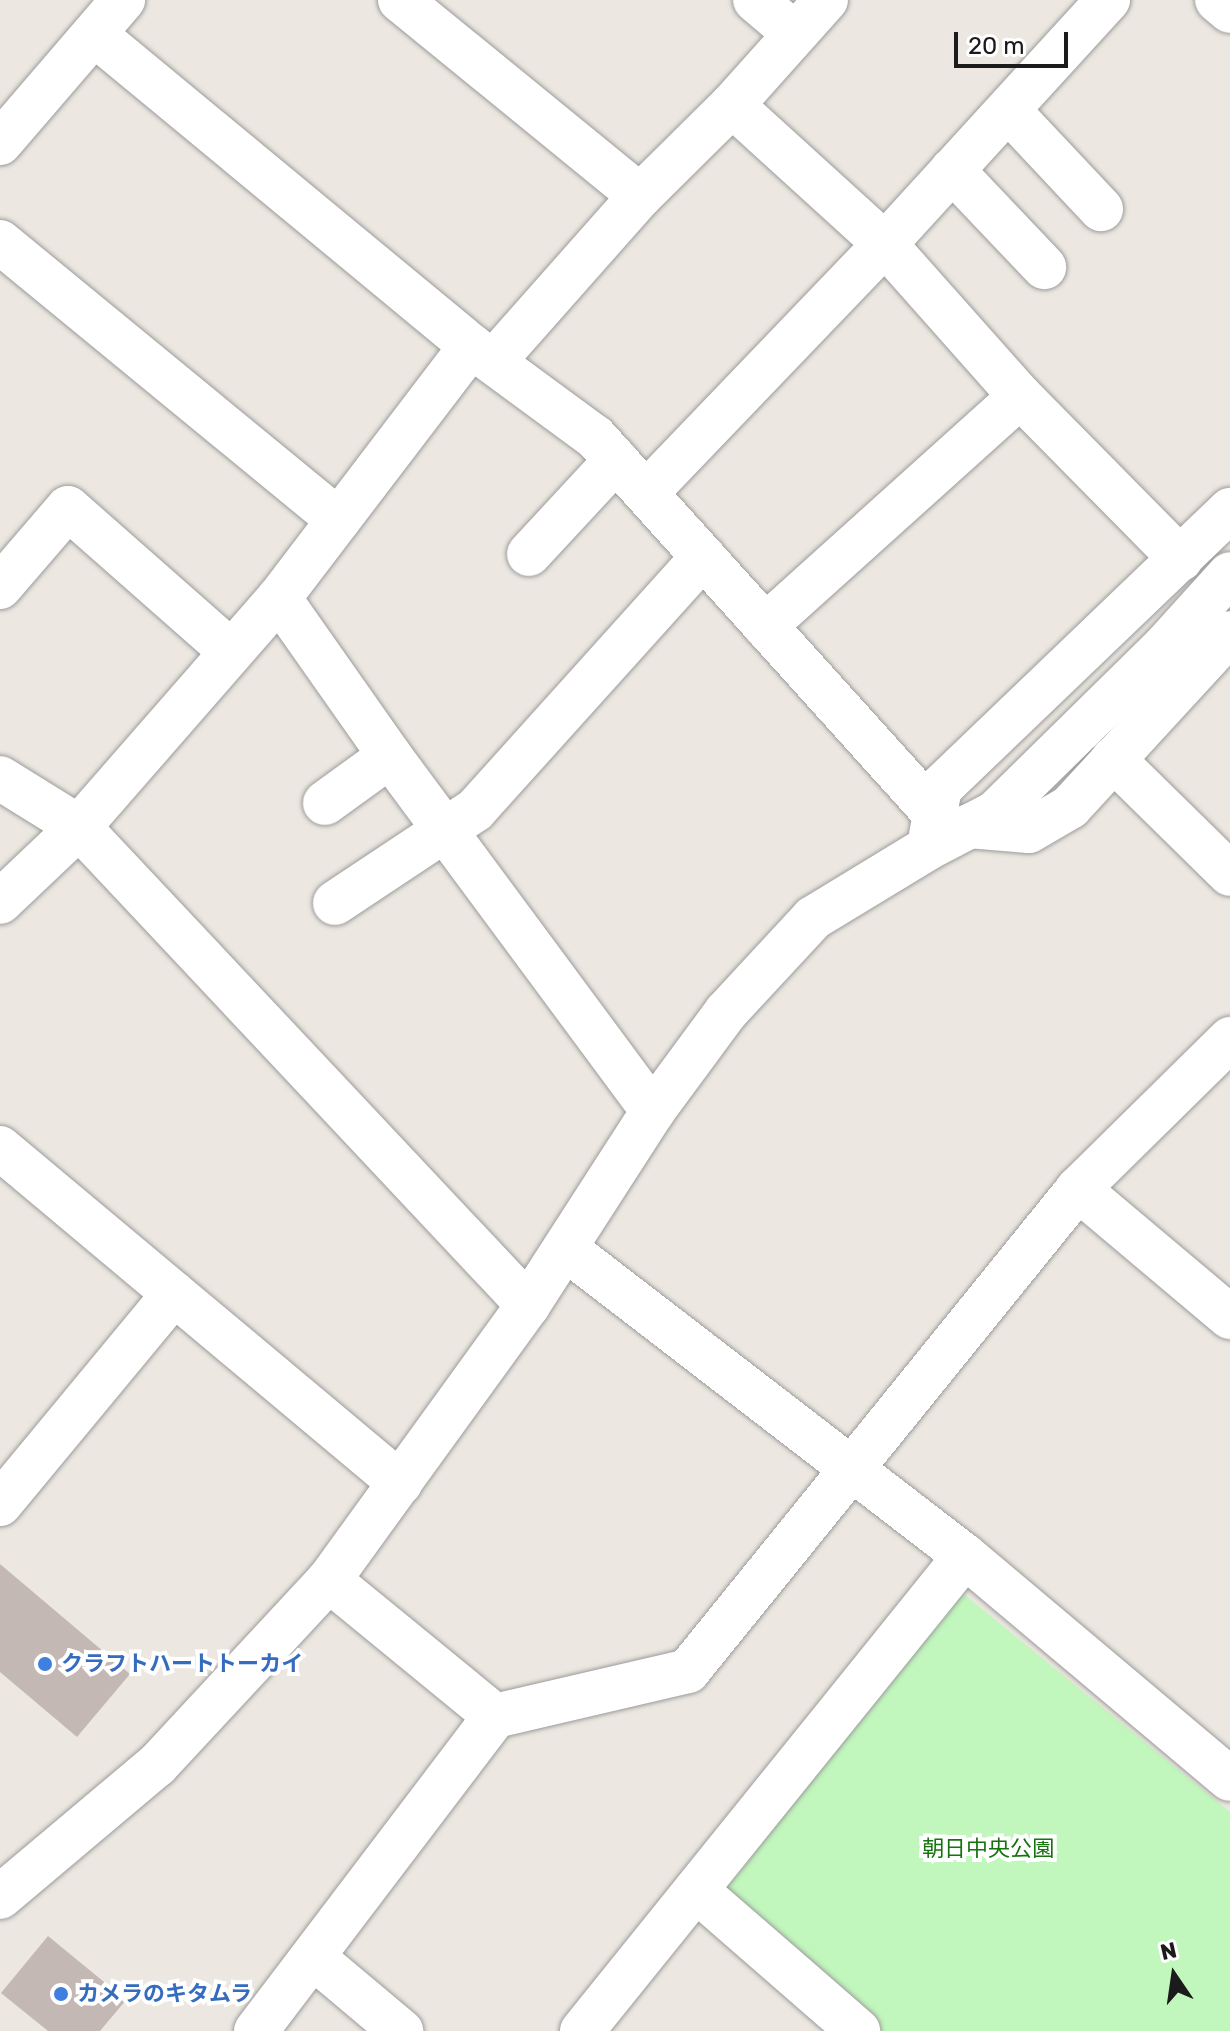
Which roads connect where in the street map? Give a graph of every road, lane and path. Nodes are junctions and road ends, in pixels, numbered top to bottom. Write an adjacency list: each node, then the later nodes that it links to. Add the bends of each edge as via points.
1 (123, 0): 9 (street)
2 (400, 0): 14 (street)
3 (755, 0): 8 (street)
4 (826, 0): 8 (street)
5 (1108, 0): 11 (street)
6 (1217, 0): 7 (street)
7 (1230, 11)
8 (794, 33): 10 (street)
9 (94, 34): 12 (street); 19 (street)
10 (732, 105): 14 (street); 17 (street)
11 (1008, 110): 13 (street); 15 (street)
12 (0, 143)
13 (952, 170): 17 (street); 18 (street)
14 (640, 196): 19 (street)
15 (1101, 209)
16 (0, 242): 24 (street)
17 (885, 244): 20 (street); 22 (street)
18 (1044, 267)
19 (483, 353): 21 (street, via 595,437); 24 (street)
20 (1020, 396): 27 (street); 31 (street)
21 (616, 460): 22 (street); 25 (street)
22 (646, 493): 26 (street)
23 (1230, 510): 27 (street)
24 (339, 520): 30 (street)
25 (529, 554)
26 (703, 557): 31 (street); 40 (street, via 475,810)
27 (1181, 559): 39 (street, via 940,788)
28 (1230, 574): 39 (street, via 1164,647 995,813)
29 (0, 587): 33 (street, via 68,508)
30 (279, 598): 33 (street); 34 (street)
31 (765, 626): 39 (street)
32 (1230, 633): 35 (street)
33 (230, 651): 38 (street)
34 (390, 756): 37 (street); 40 (street)
35 (1113, 759): 39 (street, via 1070,807 1029,831); 41 (street)
36 (0, 778): 38 (street)
37 (325, 803)
38 (79, 827): 42 (street); 50 (street)
39 (944, 829): 45 (street, via 813,918 726,1012)
40 (445, 830): 43 (street); 45 (street)
41 (1230, 874)
42 (0, 902)
43 (335, 903)
44 (1230, 1039): 47 (street)
45 (653, 1111): 48 (street)
46 (0, 1148): 49 (street)
47 (1078, 1189): 51 (street); 52 (street)
48 (566, 1249): 50 (street); 52 (street)
49 (174, 1294): 53 (street); 54 (street)
50 (528, 1305): 53 (street)
51 (1230, 1317)
52 (851, 1466): 55 (street); 57 (street, via 688,1671)
53 (400, 1483): 56 (street)
54 (0, 1504)
55 (965, 1556): 58 (street); 59 (street)
56 (329, 1580): 57 (street); 60 (street, via 157,1765)
57 (495, 1716): 61 (street)
58 (1230, 1779)
59 (696, 1890): 64 (street); 65 (street)
60 (0, 1897)
61 (314, 1958): 62 (street); 63 (street)
62 (256, 2031)
63 (401, 2031)
64 (582, 2031)
65 (858, 2031)

